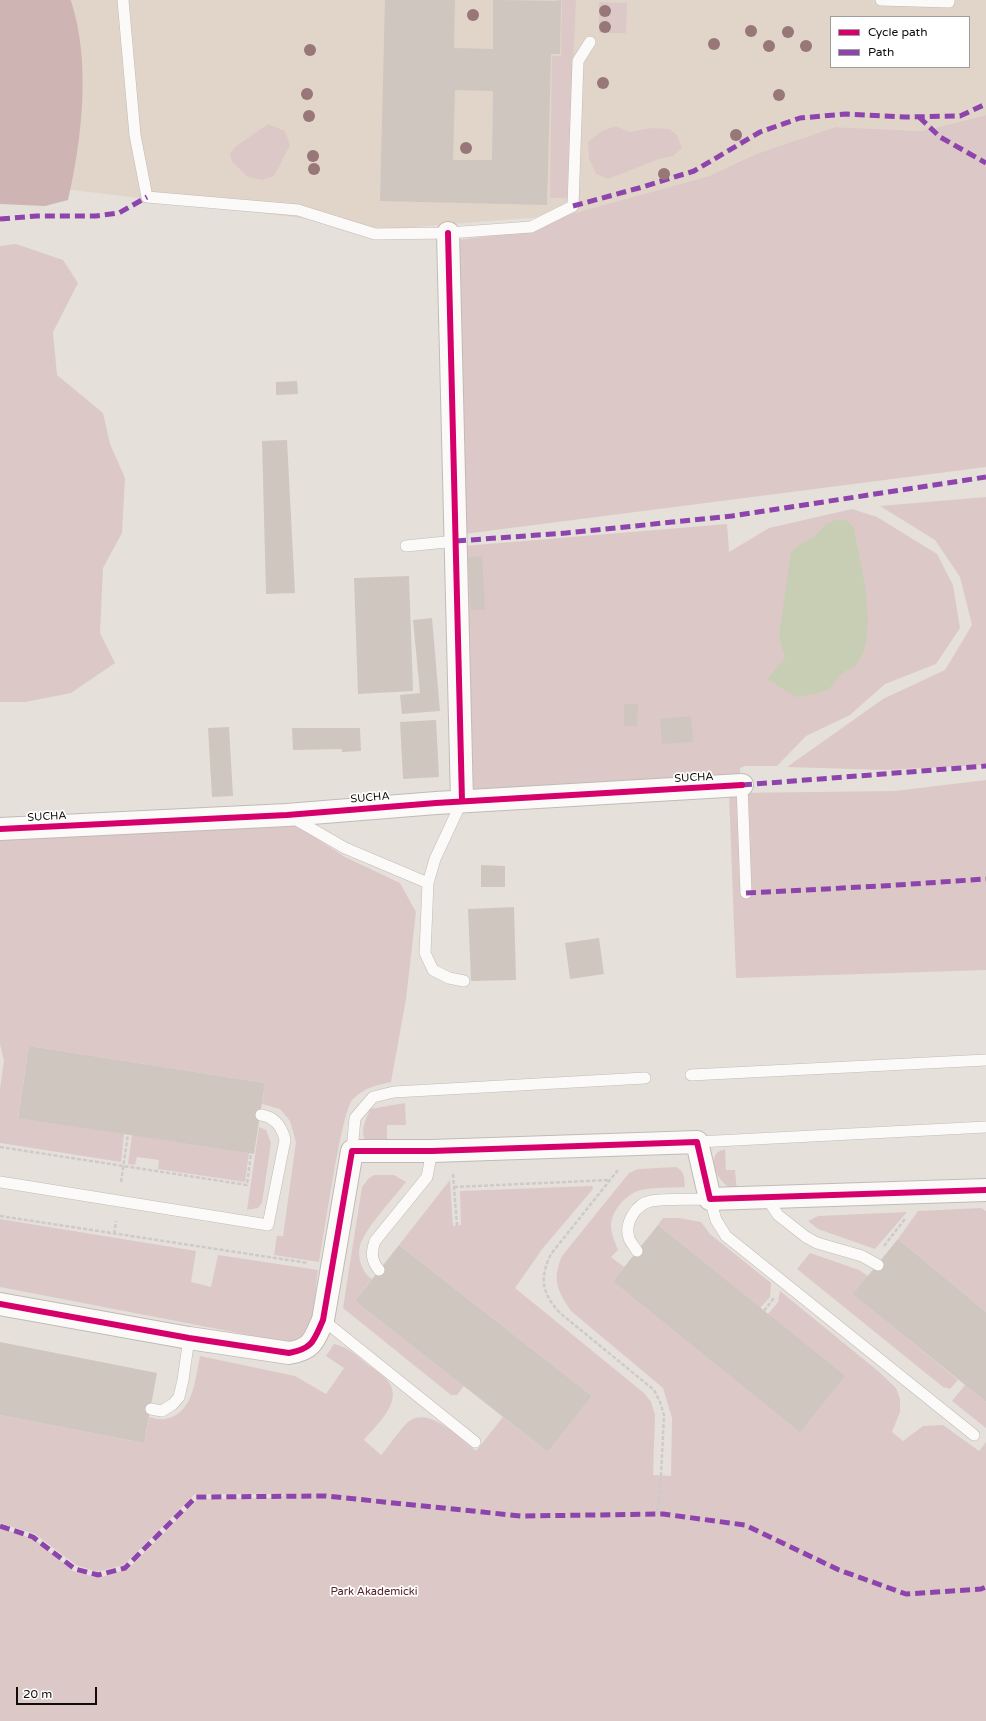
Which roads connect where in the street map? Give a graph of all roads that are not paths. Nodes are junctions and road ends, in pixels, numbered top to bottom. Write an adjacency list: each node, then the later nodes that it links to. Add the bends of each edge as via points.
1 (123, 0): 5 (lane, via 135,135 147,197 298,210 375,234)
2 (881, 0): 3 (lane)
3 (949, 0)
4 (590, 42): 5 (lane, via 578,61 573,206 531,227)
5 (448, 233): 6 (street)
6 (456, 541): 7 (lane); 9 (street)
7 (406, 546)
8 (742, 785): 9 (street, SUCHA); 13 (lane)
9 (462, 801): 10 (street, SUCHA); 12 (lane, via 435,859)
10 (287, 815): 11 (street, SUCHA); 12 (lane, via 345,848)
11 (0, 829)
12 (428, 883): 14 (lane, via 425,953 433,970 448,978)
13 (746, 893)
14 (464, 981)
15 (986, 1060): 16 (lane)
16 (692, 1075)
17 (645, 1078): 22 (lane, via 394,1092 374,1097 355,1118)
18 (261, 1115): 23 (lane, via 278,1123 285,1140 268,1225)
19 (986, 1128): 20 (lane)
20 (697, 1142): 21 (street); 26 (street)
21 (432, 1151): 22 (street); 29 (lane, via 427,1177 375,1241 371,1252 373,1263)
22 (352, 1152): 31 (street)
23 (0, 1182)
24 (986, 1190): 25 (street)
25 (766, 1197): 26 (street); 28 (lane, via 778,1215 806,1237)
26 (710, 1199): 27 (lane, via 649,1201 640,1206 628,1227 629,1238); 34 (lane, via 716,1220 726,1236)
27 (637, 1251)
28 (875, 1263)
29 (379, 1270)
30 (0, 1304): 32 (street)
31 (323, 1320): 32 (street, via 313,1342 300,1351 289,1353); 35 (lane)
32 (189, 1338): 33 (lane, via 179,1397 162,1411)
33 (150, 1409)
34 (974, 1435)
35 (475, 1442)

